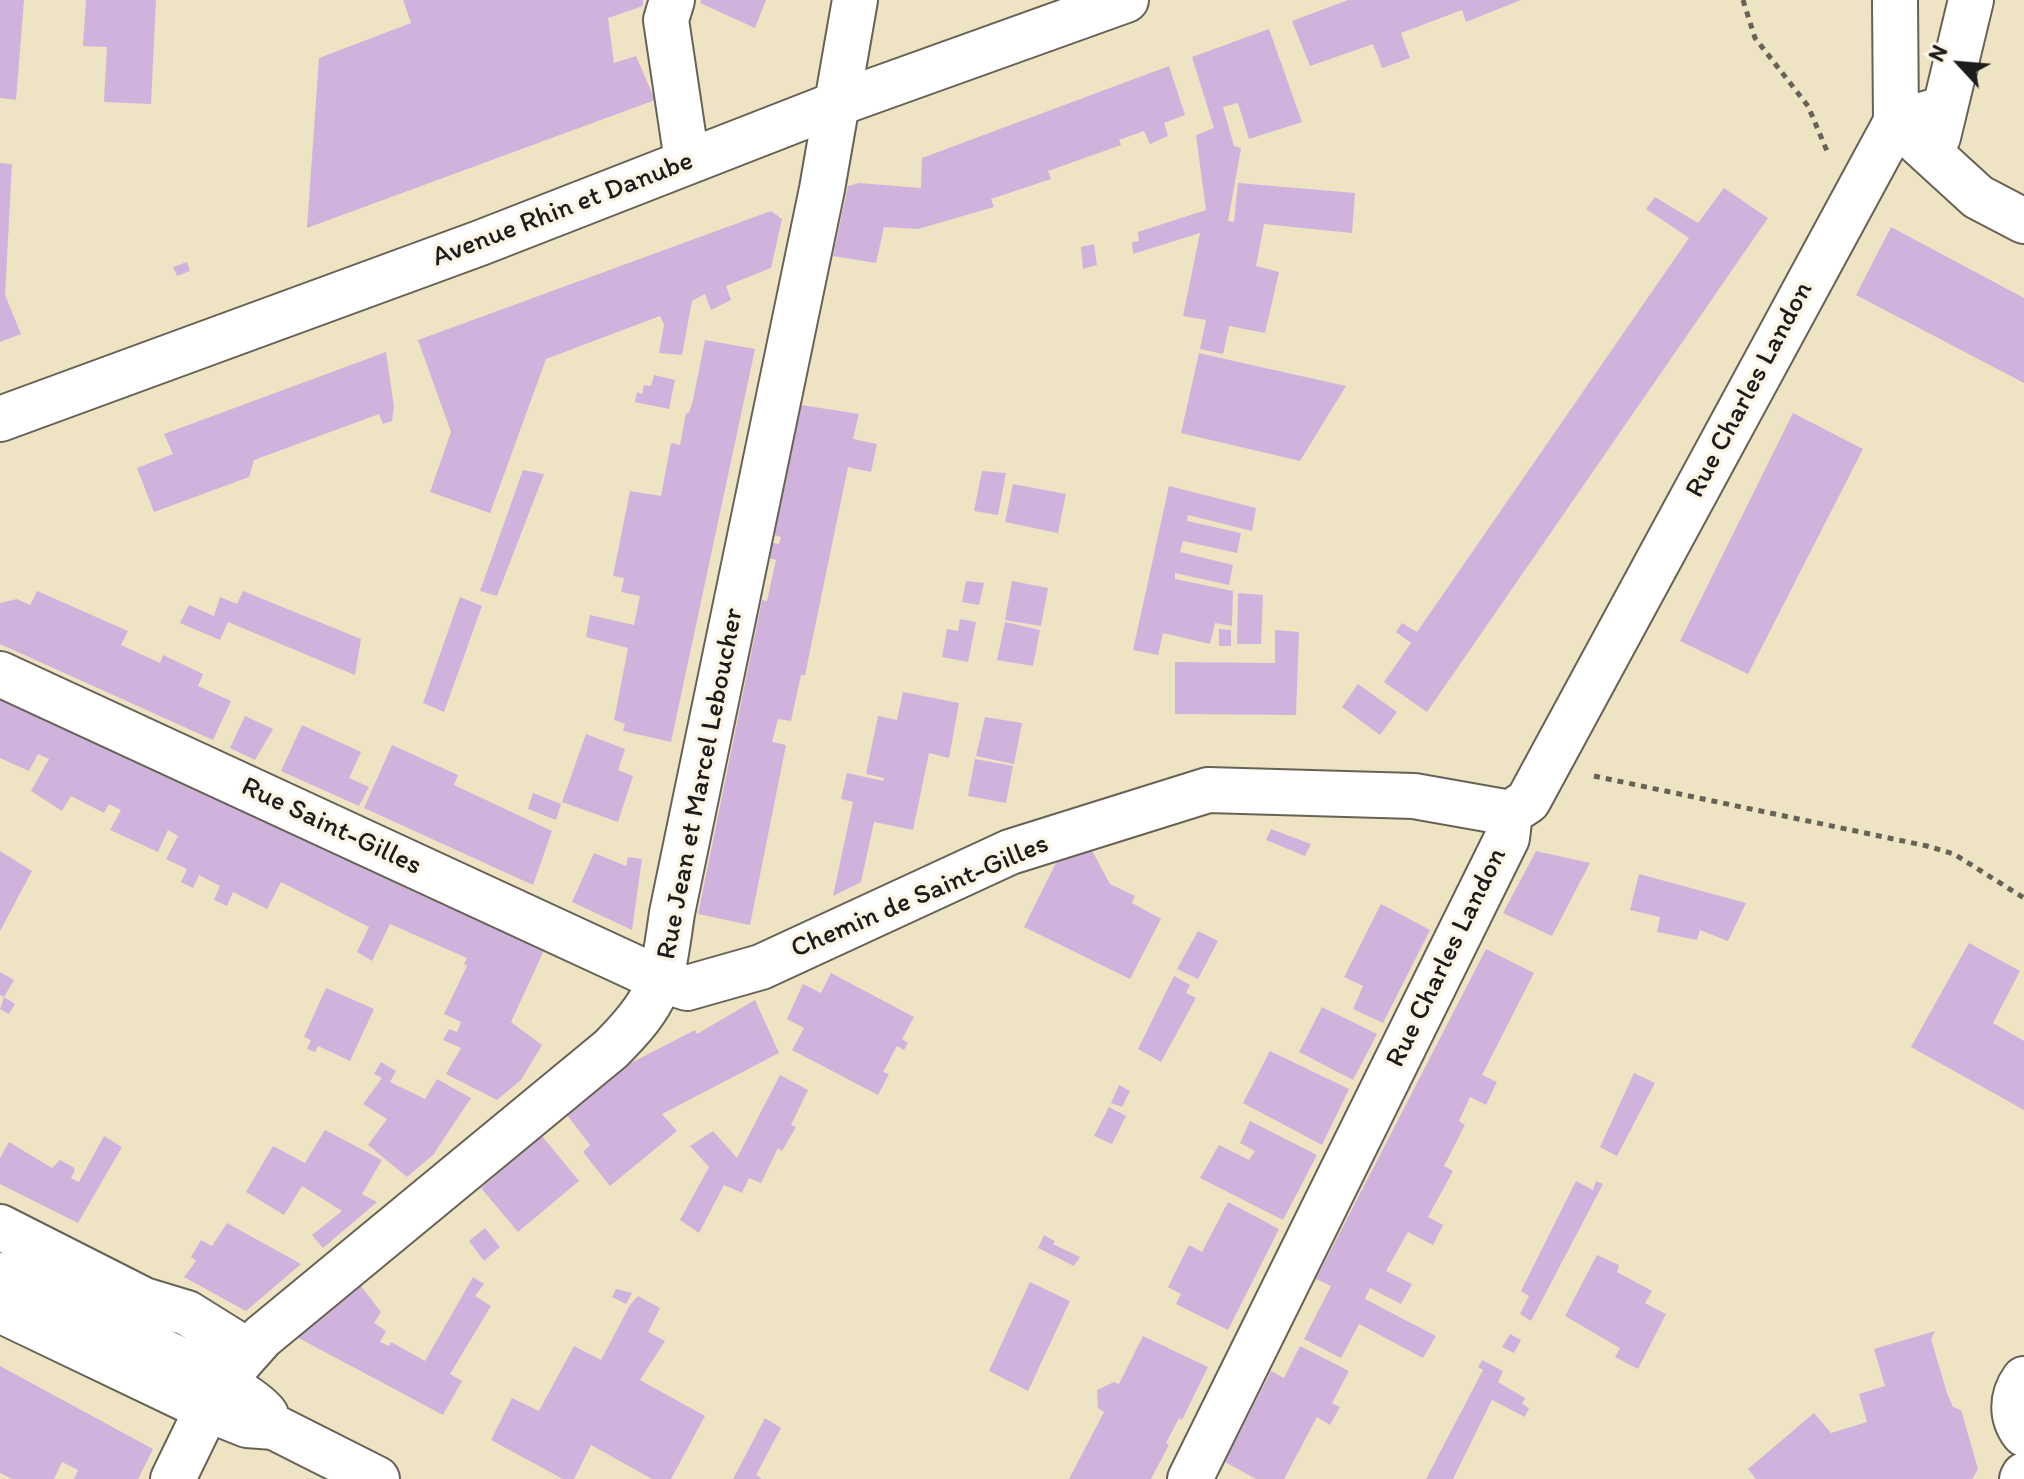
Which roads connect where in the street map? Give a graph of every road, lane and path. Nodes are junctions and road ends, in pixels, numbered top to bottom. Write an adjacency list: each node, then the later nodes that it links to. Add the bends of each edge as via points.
1 (672, 0): 12 (street, via 666,20)
2 (855, 0): 7 (street, Rue Jean et Marcel Leboucher)
3 (1126, 0): 7 (street, Avenue Rhin et Danube)
4 (1743, 0): 10 (path, via 1755,38 1808,106)
5 (1895, 0): 9 (street)
6 (1971, 0): 8 (street)
7 (839, 103): 12 (street, Avenue Rhin et Danube); 20 (street, Rue Jean et Marcel Leboucher)
8 (1943, 109): 9 (street); 11 (street)
9 (1896, 122): 11 (street); 13 (street, Rue Charles Landon)
10 (1829, 156)
11 (1934, 159): 13 (street); 14 (street, via 1978,197)
12 (687, 161): 15 (street, Avenue Rhin et Danube)
13 (1858, 197): 17 (street, Rue Charles Landon)
14 (2024, 221)
15 (0, 419)
16 (0, 674): 20 (street, Rue Saint-Gilles)
17 (1546, 766): 18 (street, Rue Charles Landon, via 1528,801); 19 (path, via 1927,846 1954,854)
18 (1510, 813): 20 (street, Chemin de Saint-Gilles, via 1414,796 1208,790 1010,852 761,967 687,988); 29 (street, Rue Charles Landon, via 1507,838)
19 (2024, 898)
20 (662, 980): 25 (street, Rue Jean et Marcel Leboucher, via 641,1019 611,1049)
21 (0, 1227): 25 (street, via 144,1300 187,1313 228,1335)
22 (0, 1275): 25 (street)
23 (0, 1310): 25 (street)
24 (2024, 1379): 26 (street, via 2014,1400)
25 (226, 1381): 27 (street); 28 (street, via 259,1403 274,1427)
26 (2024, 1434)
27 (173, 1479)
28 (377, 1479)
29 (1190, 1479)

